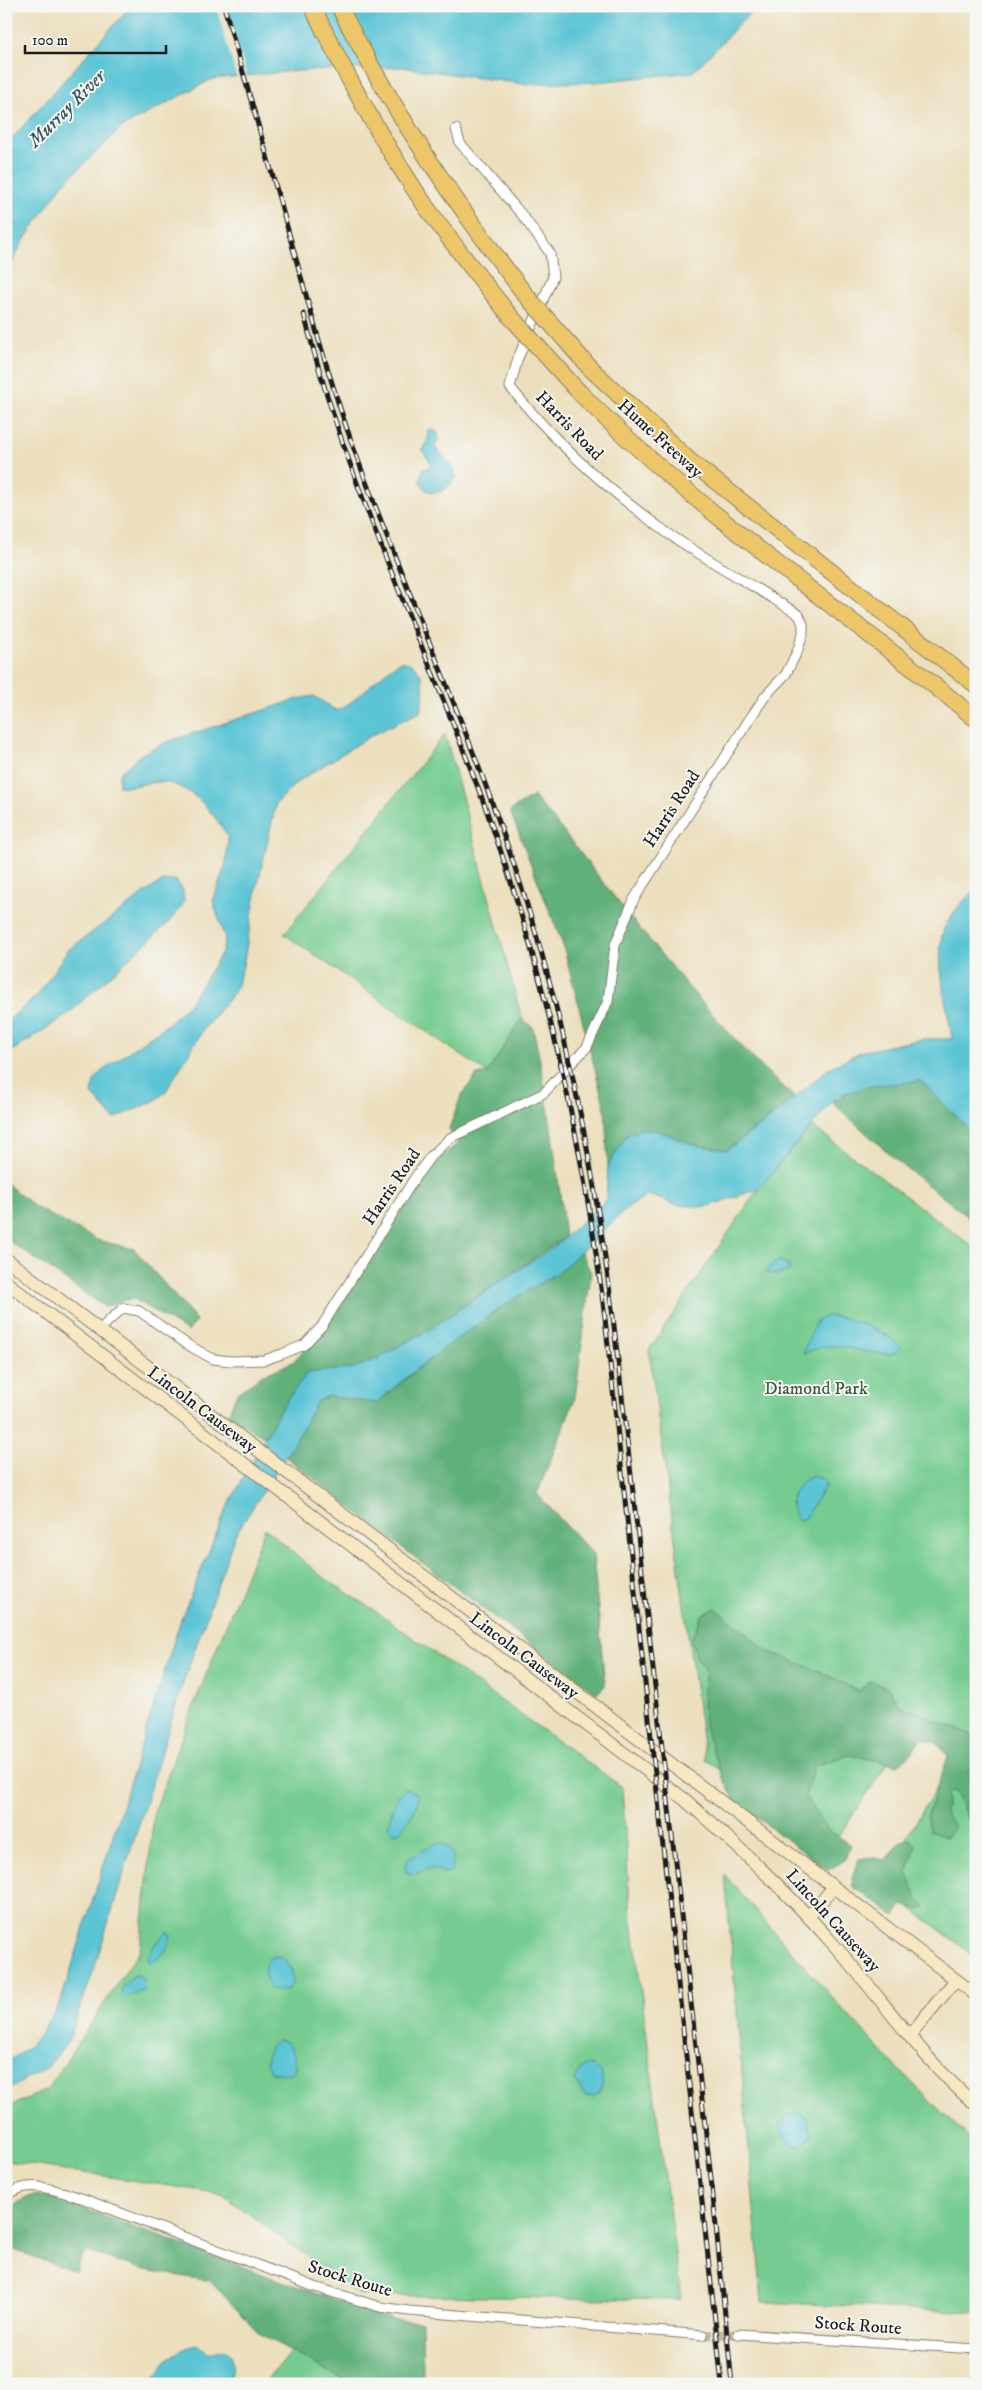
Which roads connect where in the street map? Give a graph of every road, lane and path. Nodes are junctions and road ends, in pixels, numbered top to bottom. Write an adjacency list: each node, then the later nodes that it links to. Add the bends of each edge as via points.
1 (312, 6): 5 (highway, Hume Freeway, bridge, via 349,80 427,207 511,317 579,392 643,453)
2 (340, 6): 4 (highway, Hume Freeway, bridge, via 408,131 445,187 524,293 590,368 691,462)
3 (456, 130): 8 (street, Harris Road, via 460,143 550,253 553,277 518,358 510,386 548,431 604,484 667,532 798,616 803,624 803,634 786,674 766,694 748,720 634,899 615,945 608,1001 587,1047 544,1093 450,1138 431,1156 322,1326 304,1345 264,1360 230,1362 213,1359 188,1346 139,1310 123,1308)
4 (976, 685)
5 (976, 719)
6 (6, 1259): 8 (main road, Lincoln Causeway)
7 (6, 1282): 9 (main road, Lincoln Causeway)
8 (99, 1330): 9 (main road); 10 (main road, Lincoln Causeway)
9 (88, 1345): 11 (main road, Lincoln Causeway, via 684,1799 748,1854)
10 (833, 1888): 11 (main road); 12 (main road, Lincoln Causeway)
11 (809, 1916): 14 (main road, Lincoln Causeway)
12 (956, 1981): 13 (main road, Lincoln Causeway); 14 (main road)
13 (976, 1996)
14 (909, 2036): 15 (main road, Lincoln Causeway)
15 (976, 2105)
16 (6, 2197): 18 (street, Stock Route, via 26,2186 66,2194 306,2284 380,2307)
17 (738, 2334): 19 (street, Stock Route)
18 (703, 2335)
19 (976, 2349)

